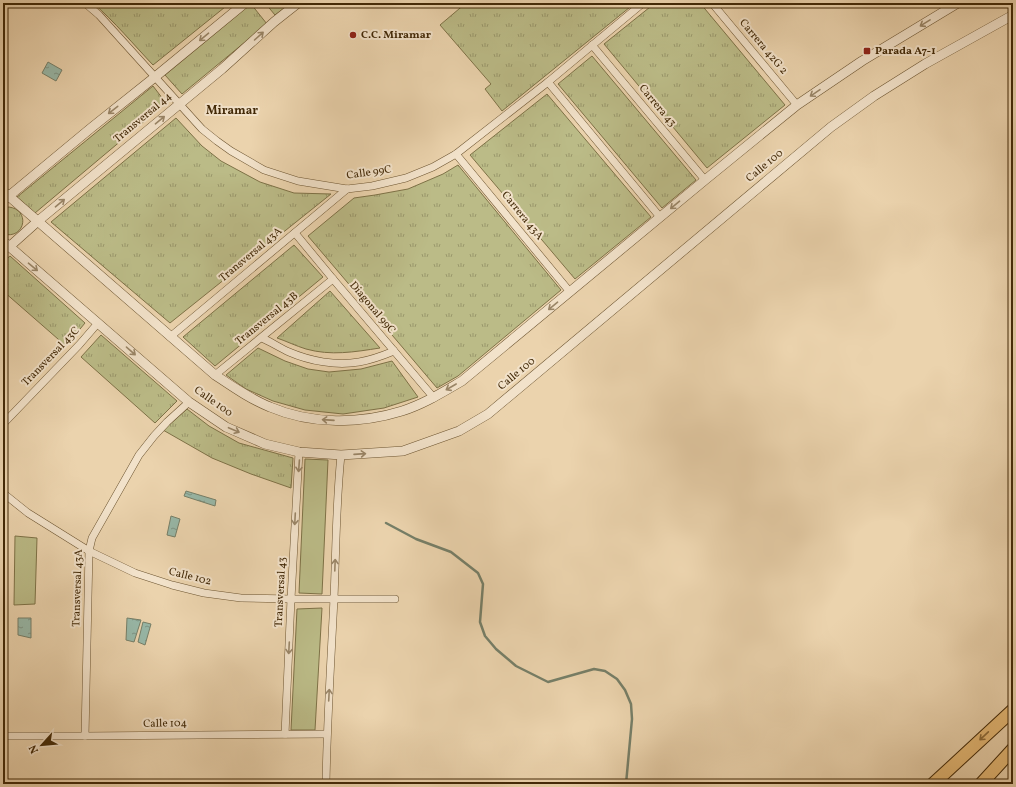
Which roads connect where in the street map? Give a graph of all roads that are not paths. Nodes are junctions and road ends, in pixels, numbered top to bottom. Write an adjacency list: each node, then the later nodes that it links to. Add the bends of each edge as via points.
1 (85, 3): 9 (street, Calle 99C)
2 (245, 3): 9 (street, one-way to 9)
3 (298, 3): 11 (street, Transversal 44, one-way to 3)
4 (643, 3): 8 (street, Calle 99C)
5 (712, 3): 12 (street, Carrera 42G 2)
6 (958, 3): 12 (street, Calle 100, one-way to 12, via 862,61)
7 (1013, 15): 32 (street, Calle 100, one-way to 7, via 403,451 459,431 488,414 831,127 925,64)
8 (592, 45): 10 (street, Calle 99C); 14 (street, Carrera 43)
9 (155, 77): 11 (street, Calle 99C); 16 (street, one-way to 16)
10 (548, 82): 13 (street, Calle 99C); 17 (street)
11 (179, 104): 15 (street, Calle 99C, via 217,141 264,170 298,181); 18 (street, Transversal 44, one-way to 11)
12 (797, 105): 14 (street, Calle 100)
13 (456, 154): 15 (street, Calle 99C, via 440,164 406,178); 22 (street, Carrera 43A)
14 (704, 180): 17 (street, Calle 100, one-way to 17)
15 (347, 189): 19 (street, Transversal 43A)
16 (5, 196): 18 (street, Calle 100)
17 (660, 218): 22 (street, Calle 100)
18 (38, 221): 20 (street, Transversal 44); 24 (street, Calle 100)
19 (295, 233): 21 (street, Diagonal 99C); 24 (street, Transversal 43A)
20 (5, 246): 23 (street, Calle 100, one-way to 23)
21 (333, 280): 25 (street, Transversal 43B); 26 (street, Diagonal 99C)
22 (570, 292): 28 (street, Calle 100, one-way to 28, via 462,381)
23 (98, 323): 29 (street, Calle 100, one-way to 29); 30 (street, Transversal 43C)
24 (170, 337): 27 (street, Calle 100)
25 (262, 338): 26 (street, via 290,352 331,363 358,362); 27 (street, Transversal 43B)
26 (394, 351): 28 (street, Diagonal 99C)
27 (215, 375): 28 (street, Calle 100, one-way to 27, via 403,411 377,417 338,421 310,419 270,408 244,395)
28 (434, 398)
29 (189, 402): 31 (street, Calle 100, one-way to 31, via 226,427 265,444); 34 (street, Transversal 43A, via 167,422 139,455 92,538)
30 (3, 424)
31 (299, 452): 32 (street, Calle 100); 35 (street, Transversal 43, one-way to 35)
32 (341, 456): 36 (street, one-way to 32)
33 (3, 493): 34 (street, Calle 102, via 28,513)
34 (89, 551): 35 (street, Calle 102, via 135,573 204,593 241,598); 42 (street, Transversal 43A)
35 (291, 599): 36 (street, Calle 102); 39 (street, Transversal 43, one-way to 39)
36 (334, 599): 37 (street, Calle 102); 40 (street, one-way to 36)
37 (395, 599)
38 (1013, 710): 45 (highway, one-way to 45)
39 (285, 734): 40 (street, Calle 104); 42 (street, Calle 104)
40 (327, 734): 44 (street)
41 (3, 736): 42 (street, Calle 104)
42 (85, 736)
43 (1013, 749): 46 (highway)
44 (326, 784)
45 (933, 784)
46 (981, 784)

